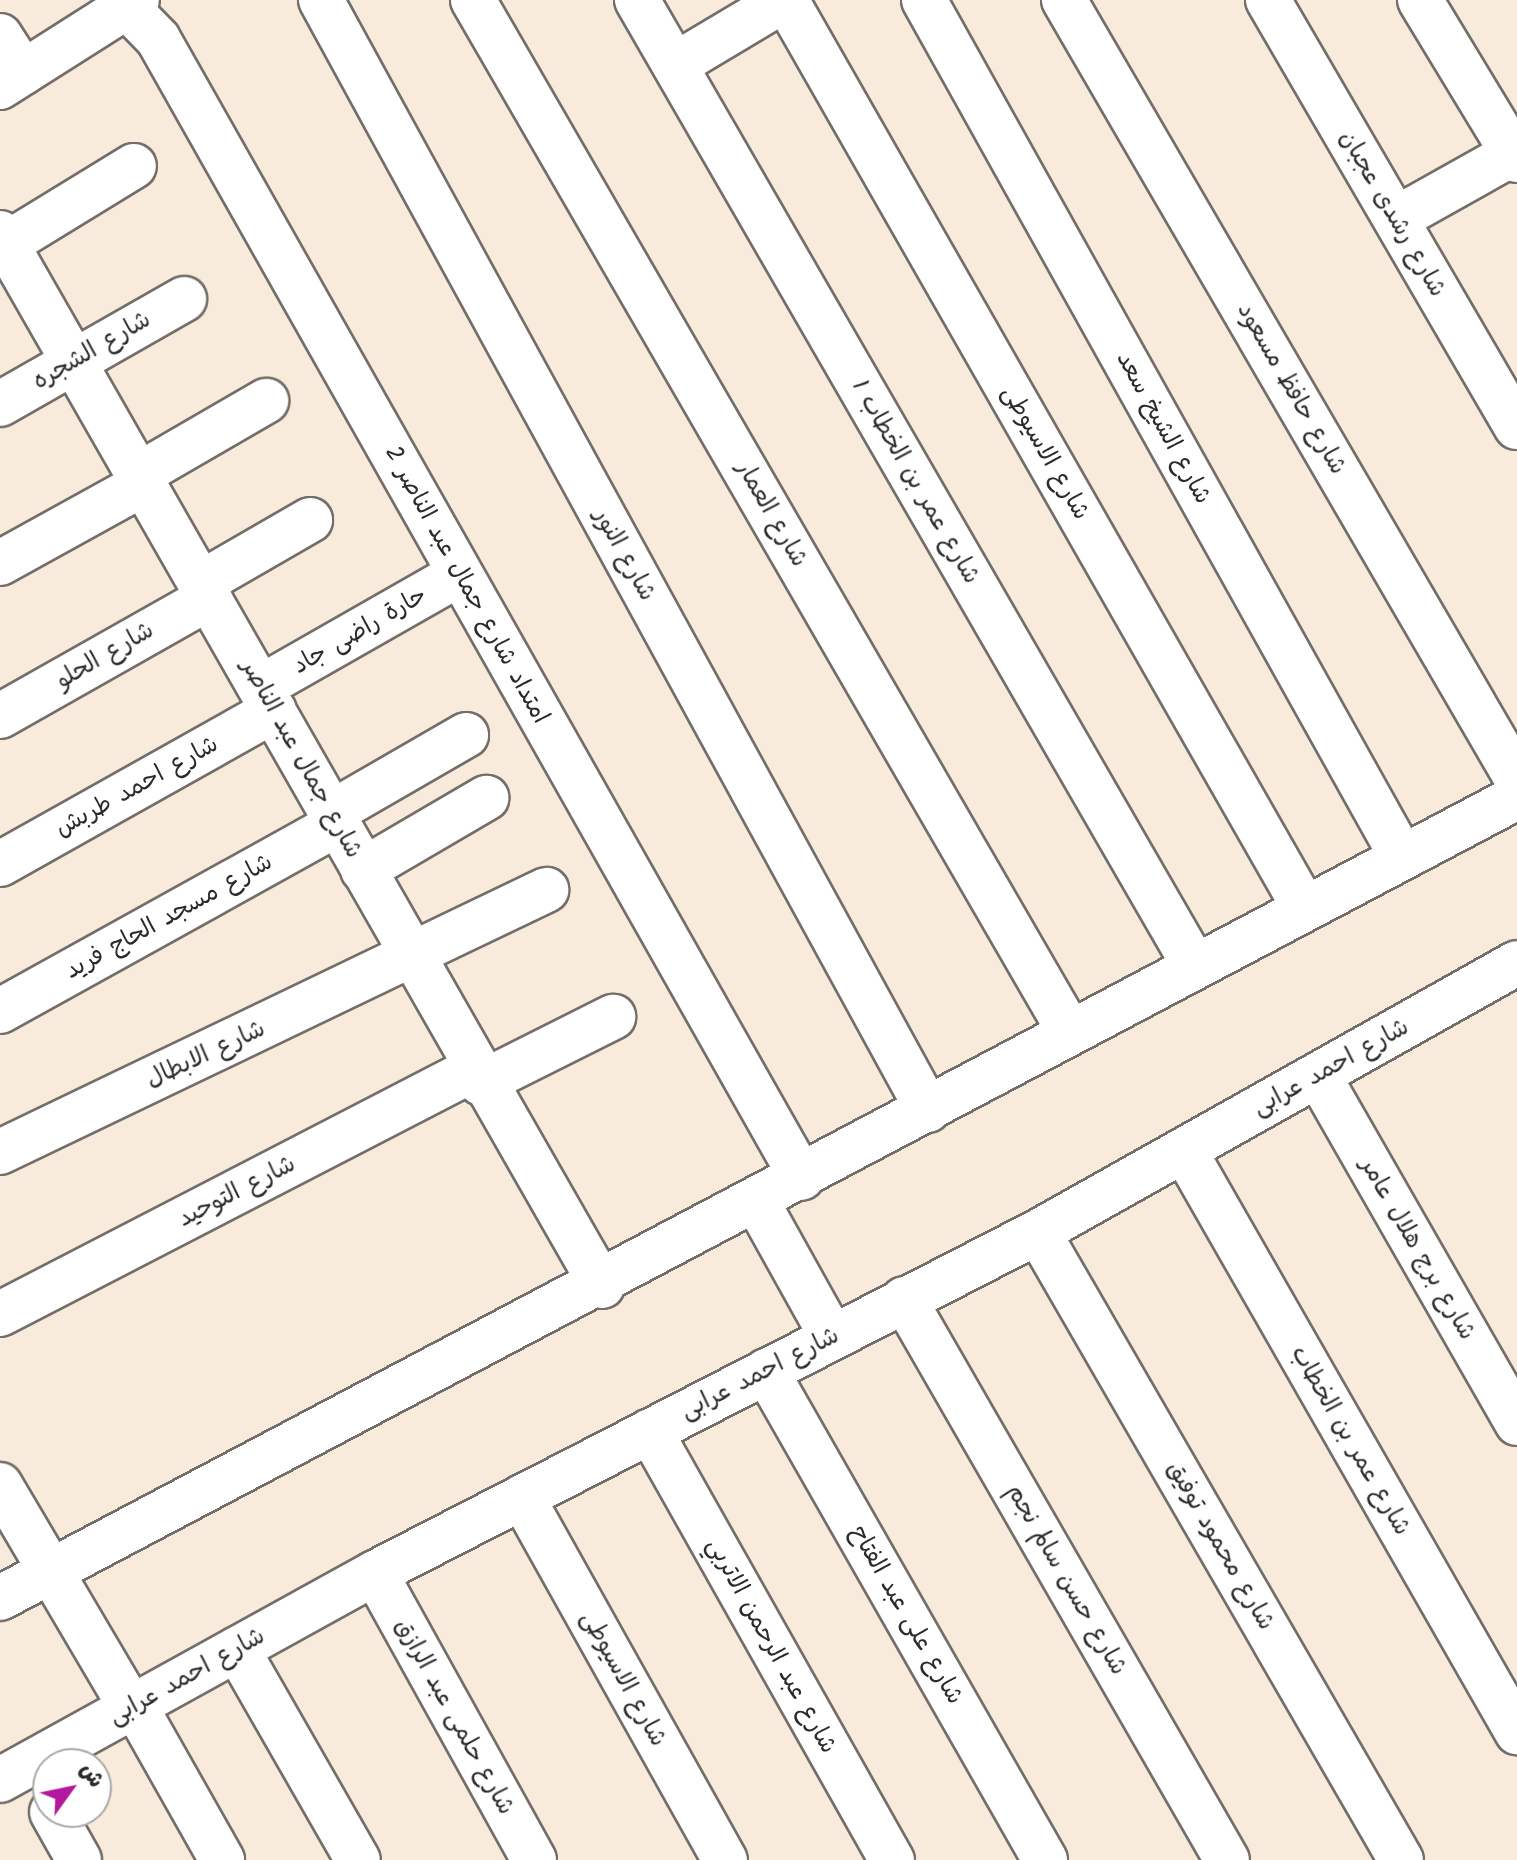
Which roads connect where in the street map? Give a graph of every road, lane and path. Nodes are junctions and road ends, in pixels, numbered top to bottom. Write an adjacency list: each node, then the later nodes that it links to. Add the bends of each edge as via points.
1 (321, 0): 47 (street, شارع النور)
2 (473, 0): 44 (street, شارع العمار)
3 (637, 0): 11 (street, شارع عمر بن الخطاب 1)
4 (785, 0): 11 (street); 38 (street, شارع الاسيوطى)
5 (924, 0): 34 (street, شارع الشيخ سعد)
6 (1064, 0): 30 (street, شارع حافظ مسعود)
7 (1268, 0): 15 (street, شارع رشدى عجبان)
8 (1420, 0): 13 (street)
9 (128, 2): 12 (street); 25 (street, امتداد شارع جمال عبد الناصر 2, via 158,39)
10 (0, 36): 12 (street)
11 (675, 65): 40 (street, شارع عمر بن الخطاب 1)
12 (12, 80)
13 (1516, 154): 15 (street)
14 (134, 166): 16 (street)
15 (1396, 219): 21 (street, شارع رشدى عجبان)
16 (2, 241): 18 (street, شارع جمال عبد الناصر)
17 (184, 299): 18 (street, شارع الشجره)
18 (74, 362): 20 (street, شارع الشجره); 22 (street, شارع جمال عبد الناصر)
19 (266, 401): 22 (street)
20 (0, 404)
21 (1517, 427)
22 (142, 479): 24 (street); 26 (street, شارع جمال عبد الناصر)
23 (310, 520): 26 (street, شارع الحلو)
24 (0, 563)
25 (459, 574): 27 (street, حارة راضى جاد); 50 (street, امتداد شارع جمال عبد الناصر 2)
26 (206, 590): 27 (street, شارع جمال عبد الناصر); 28 (street, شارع الحلو)
27 (267, 699): 33 (street, شارع جمال عبد الناصر); 35 (street, شارع احمد طربش)
28 (0, 716)
29 (466, 735): 33 (street, شارع مسجد الحاج فريد)
30 (1517, 779)
31 (1517, 797): 34 (street)
32 (486, 798): 36 (street)
33 (334, 818): 36 (street, شارع جمال عبد الناصر); 42 (street, شارع مسجد الحاج فريد)
34 (1402, 857): 38 (street)
35 (0, 864)
36 (363, 870): 39 (street, شارع جمال عبد الناصر)
37 (546, 890): 39 (street, شارع الابطال)
38 (1304, 907): 40 (street)
39 (412, 958): 46 (street, شارع جمال عبد الناصر); 49 (street, شارع الابطال)
40 (1193, 963): 44 (street)
41 (1516, 965): 45 (street, شارع احمد عرابى)
42 (0, 1011)
43 (613, 1017): 46 (street, شارع التوحيد)
44 (1068, 1029): 47 (street)
45 (1318, 1075): 48 (street, شارع احمد عرابى); 58 (street, شارع برج هلال عامر)
46 (478, 1076): 53 (street, شارع جمال عبد الناصر); 55 (street, شارع التوحيد)
47 (928, 1110): 50 (street)
48 (1184, 1150): 52 (street, شارع احمد عرابى); 67 (street, شارع عمر بن الخطاب)
49 (0, 1152)
50 (802, 1178): 51 (street)
51 (757, 1202): 53 (street); 56 (street)
52 (1038, 1232): 54 (street, شارع احمد عرابى); 79 (street, شارع محمود توفيق)
53 (602, 1286): 62 (street)
54 (904, 1299): 56 (street, شارع احمد عرابى); 78 (street, شارع حسن سالم نجم)
55 (0, 1314)
56 (832, 1337): 57 (street, شارع احمد عرابى)
57 (766, 1371): 59 (street, شارع احمد عرابى); 77 (street, شارع على عبد الفتاح)
58 (1517, 1423)
59 (650, 1431): 61 (street, شارع احمد عرابى); 76 (street, شارع عبد الرحمن الاتربي)
60 (0, 1485): 62 (street)
61 (522, 1497): 63 (street, شارع احمد عرابى); 75 (street, شارع الاسيوطى)
62 (47, 1568): 64 (street); 66 (street)
63 (375, 1573): 65 (street, شارع احمد عرابى); 74 (street, شارع حلمى عبد الرازق)
64 (0, 1598)
65 (237, 1649): 66 (street, شارع احمد عرابى); 73 (street)
66 (133, 1706): 68 (street, شارع احمد عرابى); 72 (street)
67 (1517, 1732)
68 (13, 1773): 69 (street)
69 (32, 1790)
70 (61, 1828): 71 (street)
71 (79, 1860)
72 (222, 1860)
73 (358, 1860)
74 (534, 1860)
75 (725, 1860)
76 (892, 1860)
77 (1045, 1860)
78 (1227, 1860)
79 (1401, 1860)

